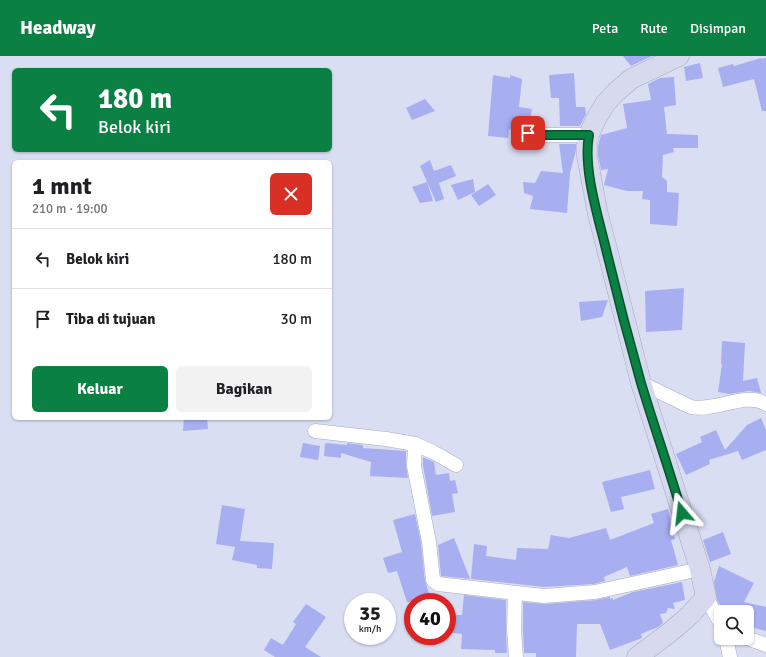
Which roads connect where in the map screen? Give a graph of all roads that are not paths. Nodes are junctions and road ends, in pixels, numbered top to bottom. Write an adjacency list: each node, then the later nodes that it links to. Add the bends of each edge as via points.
1 (679, 56): 3 (street, via 638,75 625,84 606,104)
2 (519, 133): 3 (street)
3 (589, 135): 4 (street, via 587,156 597,210)
4 (641, 383): 5 (street, via 698,409 750,400); 9 (street)
5 (766, 404)
6 (315, 431): 7 (street)
7 (415, 444): 8 (street); 10 (street, via 414,466 435,583)
8 (456, 465)
9 (700, 569): 10 (street, via 595,592 544,596); 11 (street)
10 (515, 593): 17 (street)
11 (706, 597): 12 (street); 16 (street, via 690,615)
12 (714, 611)
13 (754, 641): 15 (street)
14 (727, 645): 18 (street)
15 (766, 645)
16 (644, 655)
17 (516, 657)
18 (730, 657)

